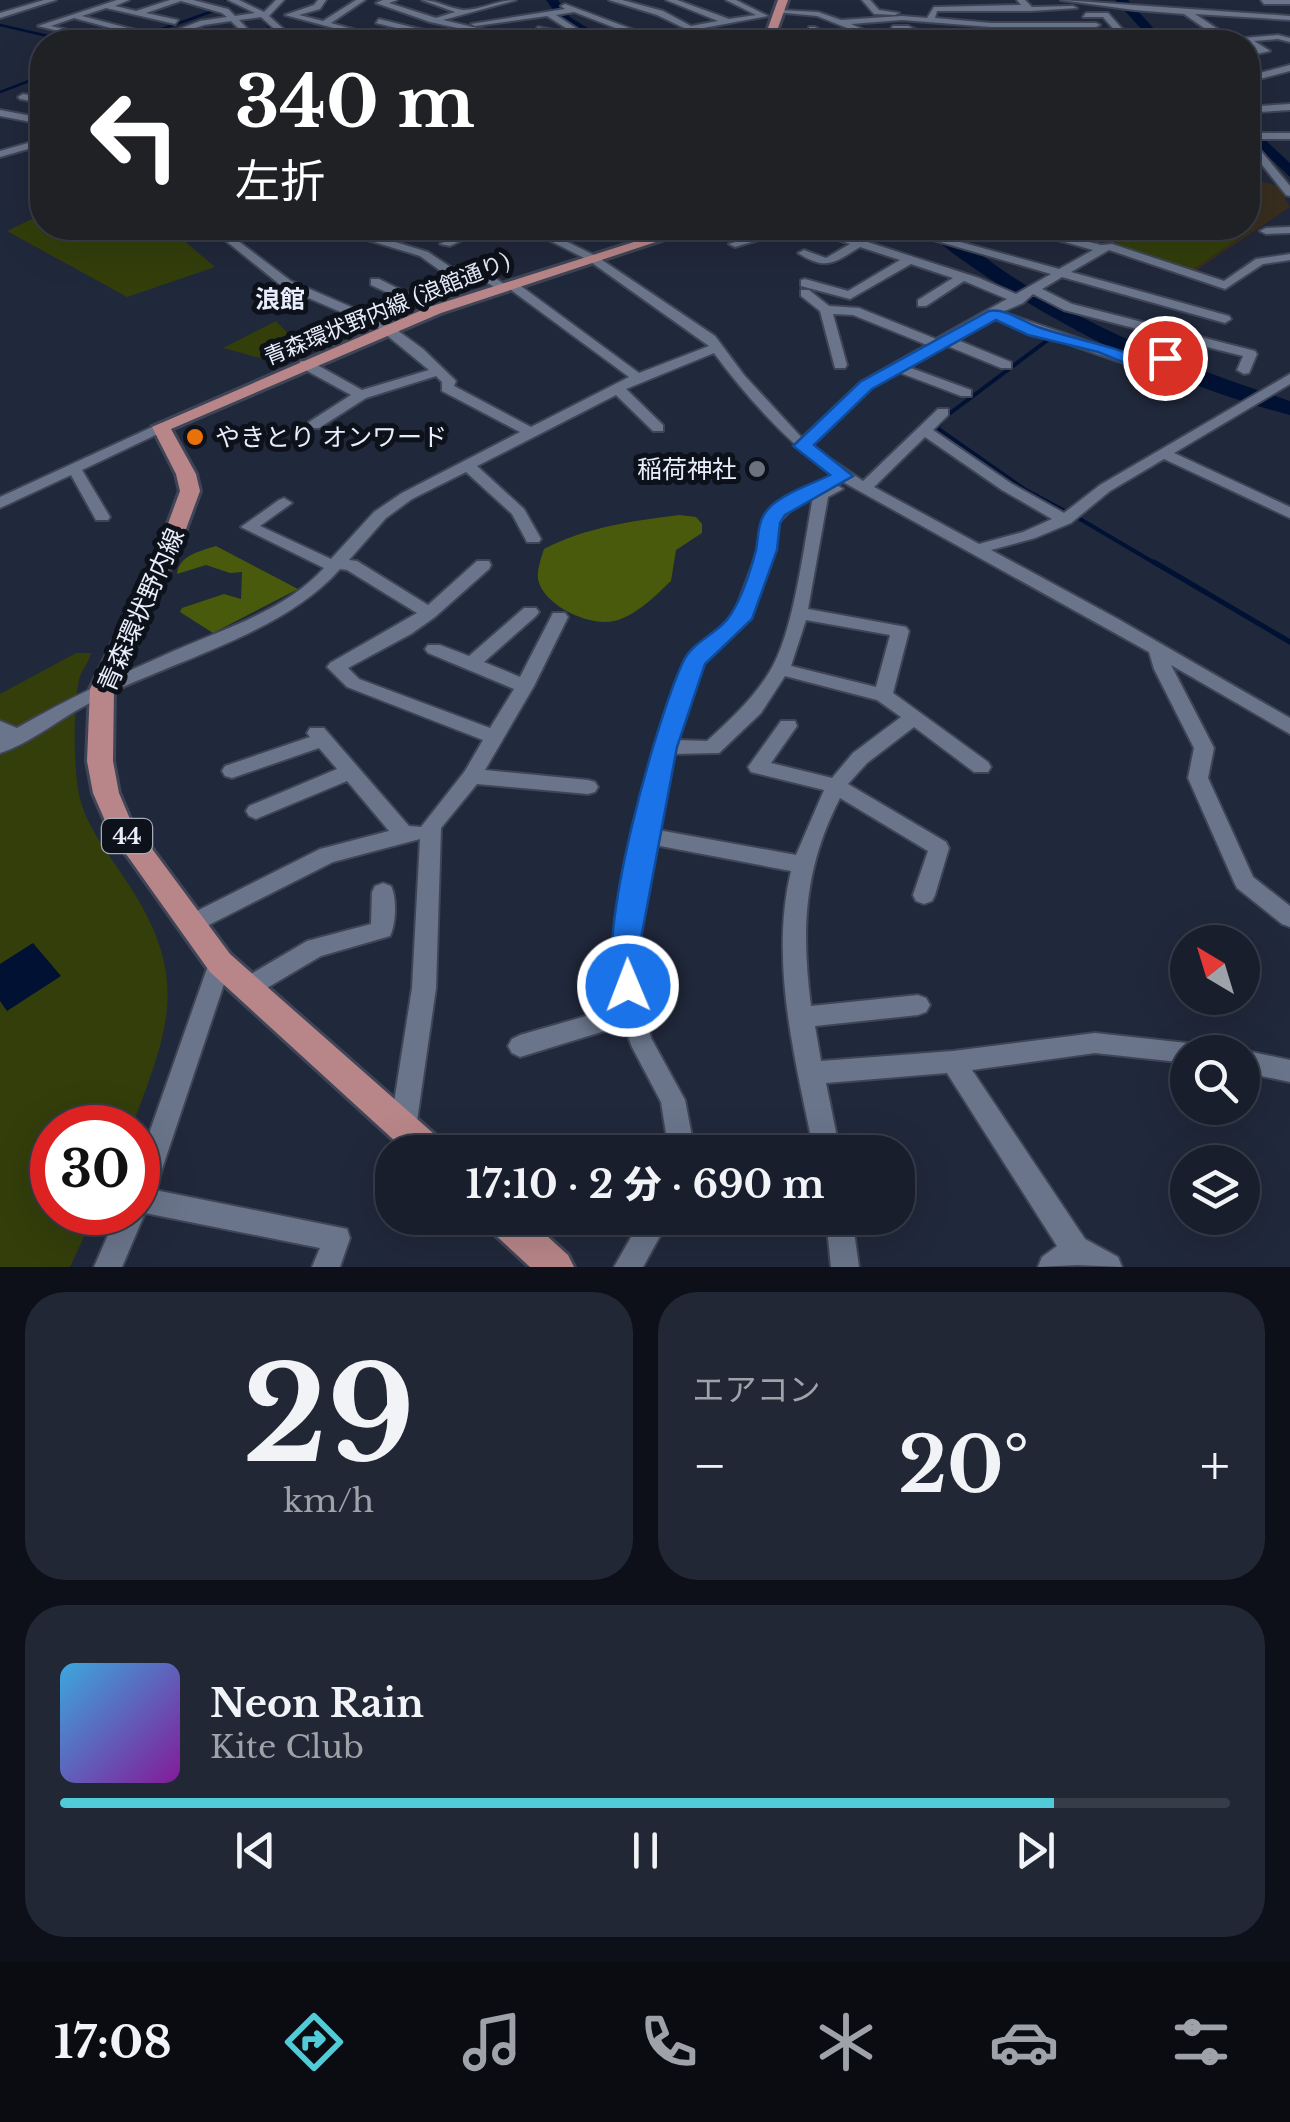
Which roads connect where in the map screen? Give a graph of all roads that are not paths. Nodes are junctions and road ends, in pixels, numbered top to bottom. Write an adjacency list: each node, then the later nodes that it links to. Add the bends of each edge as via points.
1 (18, 0): 27 (street)
2 (52, 0): 27 (street)
3 (126, 0): 28 (street)
4 (181, 0): 41 (street); 56 (street, via 220,8)
5 (280, 0): 52 (street)
6 (322, 0): 48 (street)
7 (360, 0): 64 (street)
8 (393, 0): 36 (street, via 380,3)
9 (426, 0): 38 (street)
10 (482, 0): 25 (street)
11 (512, 0): 25 (street)
12 (561, 0): 37 (street)
13 (613, 0): 30 (street)
14 (670, 0): 63 (street)
15 (730, 0): 50 (street)
16 (800, 0): 31 (street)
17 (824, 0): 55 (street)
18 (866, 0): 43 (street, via 877,12)
19 (1158, 0): 35 (street)
20 (1188, 0): 40 (street)
21 (1226, 0): 45 (street)
22 (238, 1): 52 (street)
23 (1263, 1): 24 (street); 54 (street)
24 (1290, 2)
25 (496, 4): 38 (street); 53 (street)
26 (1069, 4): 29 (street); 33 (street)
27 (34, 6): 46 (street)
28 (106, 6): 41 (street); 47 (street)
29 (1124, 6): 35 (street)
30 (636, 7): 58 (street); 71 (street)
31 (780, 7): 50 (street); 55 (street)
32 (901, 8): 34 (street)
33 (1030, 8): 34 (street); 51 (street); 90 (street, via 1105,15)
34 (934, 9): 60 (street)
35 (1169, 10): 39 (street)
36 (405, 11): 57 (street); 59 (street)
37 (568, 11): 42 (street); 58 (street)
38 (464, 12): 49 (street); 59 (street)
39 (1187, 12): 40 (street); 69 (street)
40 (1203, 12): 45 (street)
41 (136, 13): 61 (street)
42 (550, 13): 53 (street); 84 (street)
43 (912, 14)
44 (1158, 14): 92 (street)
45 (1244, 15): 54 (street)
46 (0, 16)
47 (74, 16): 75 (street, via 42,26); 76 (street)
48 (288, 16): 52 (street); 64 (street)
49 (475, 16)
50 (764, 16): 63 (street)
51 (984, 16)
52 (269, 17): 56 (street); 79 (street)
53 (525, 17): 66 (street)
54 (1285, 17)
55 (839, 18): 60 (street); 87 (street)
56 (232, 19): 70 (street); 77 (street)
57 (363, 19)
58 (598, 19): 85 (street)
59 (433, 20): 66 (street)
60 (930, 20): 67 (street)
61 (175, 22)
62 (380, 22): 81 (street)
63 (728, 22): 71 (street)
64 (326, 23): 80 (street)
65 (1134, 25): 91 (street)
66 (460, 26): 82 (street); 83 (street)
67 (1051, 26): 68 (street); 89 (street)
68 (1096, 26)
69 (1209, 27): 72 (street); 93 (street)
70 (241, 28): 78 (street)
71 (690, 28): 86 (street)
72 (1226, 28)
73 (1242, 28): 74 (street)
74 (1290, 28)
75 (60, 30)
76 (125, 30)
77 (182, 30)
78 (231, 30)
79 (281, 30)
80 (349, 30)
81 (414, 30)
82 (446, 30)
83 (477, 30)
84 (575, 30)
85 (627, 30)
86 (694, 30)
87 (858, 30): 88 (street)
88 (910, 30)
89 (1054, 30)
90 (1117, 30)
91 (1141, 30)
92 (1175, 30)
93 (1213, 30)
94 (1260, 38): 95 (street)
95 (1290, 40)
96 (1284, 70): 97 (street)
97 (1290, 76)
98 (23, 97): 99 (street)
99 (30, 98)
100 (1290, 106): 101 (street)
101 (1260, 109)
102 (0, 112): 103 (street)
103 (30, 119)
104 (1260, 137): 105 (street)
105 (1289, 137)
106 (30, 147): 108 (street)
107 (1260, 147): 109 (street)
108 (0, 154)
109 (1284, 175): 110 (street)
110 (1290, 193)
111 (1290, 230): 112 (street)
112 (1266, 231)
113 (231, 240): 141 (street, via 288,284)
114 (380, 240): 133 (street, via 424,254 449,271)
115 (455, 240): 122 (street)
116 (555, 240): 128 (street)
117 (647, 240): 128 (main road, 青森環状野内線 (浪館通り))
118 (750, 240): 123 (street)
119 (846, 240): 124 (street)
120 (949, 240): 130 (street)
121 (1067, 240): 125 (street)
122 (446, 244)
123 (735, 244)
124 (857, 244): 126 (street, via 827,262); 129 (street)
125 (1103, 249): 127 (street, via 1225,285 1260,261); 130 (street)
126 (804, 254)
127 (1290, 257)
128 (592, 258): 133 (main road, 青森環状野内線 (浪館通り)); 145 (street)
129 (908, 260): 131 (street); 138 (street, via 850,295 805,288)
130 (1064, 272): 134 (street); 136 (street)
131 (962, 277): 134 (street); 135 (street)
132 (375, 282): 137 (street)
133 (505, 285): 137 (main road, 青森環状野内線 (浪館通り)); 152 (street)
134 (1028, 295): 139 (street); 142 (street)
135 (922, 304)
136 (1192, 308): 140 (street); 142 (street)
137 (435, 310): 141 (main road, 青森環状野内線 (浪館通り))
138 (826, 310): 144 (street, via 856,311); 147 (street)
139 (995, 314): 143 (street, via 1147,367); 144 (street)
140 (1225, 318)
141 (387, 329): 146 (main road, 青森環状野内線 (浪館通り)); 151 (street)
142 (1163, 331): 143 (street)
143 (1184, 337): 150 (street, via 1250,354)
144 (944, 343): 148 (street); 149 (street)
145 (718, 347): 152 (street); 163 (street)
146 (305, 364): 156 (street); 159 (main road, 青森環状野内線 (浪館通り))
147 (840, 365)
148 (1006, 365)
149 (898, 368): 155 (street); 163 (street, via 856,394)
150 (1244, 370)
151 (438, 371): 156 (street); 162 (street, via 447,388)
152 (638, 378): 154 (street)
153 (1290, 378): 164 (street)
154 (618, 389): 160 (street); 162 (street)
155 (966, 393)
156 (361, 395): 158 (street)
157 (943, 412): 161 (street)
158 (314, 425)
159 (161, 428): 166 (street); 186 (main road, 青森環状野内線 / 44, via 190,483 188,502)
160 (658, 428)
161 (924, 430): 167 (street); 172 (street)
162 (532, 434): 165 (street)
163 (802, 446): 167 (street)
164 (1165, 454): 170 (street); 172 (street)
165 (469, 466): 173 (street, via 518,512); 175 (street, via 380,514)
166 (74, 468): 168 (street); 171 (street)
167 (854, 482): 174 (street); 179 (street, via 821,495); 194 (street, via 790,502 769,523 741,619 695,660)
168 (0, 503)
169 (284, 504): 175 (street, via 249,528)
170 (1290, 513)
171 (102, 517)
172 (1064, 520): 174 (street)
173 (533, 539)
174 (978, 549): 182 (street)
175 (340, 564): 178 (street); 186 (street, via 270,615)
176 (483, 565): 178 (street)
177 (530, 612): 183 (street)
178 (429, 613): 181 (street)
179 (799, 613): 184 (street); 187 (street, via 900,631)
180 (558, 616): 185 (street)
181 (420, 640): 183 (street); 192 (street, via 336,667 353,683)
182 (1157, 649): 190 (street); 208 (street, via 1204,748 1198,778 1245,882)
183 (471, 664): 185 (street)
184 (782, 670): 187 (street); 194 (street, via 712,748)
185 (525, 686): 192 (street)
186 (102, 689): 191 (street); 209 (main road, 青森環状野内線 / 44, via 106,794 118,823)
187 (883, 696): 188 (street)
188 (914, 718): 195 (street); 199 (street)
189 (788, 726): 199 (street, via 758,767)
190 (1290, 727)
191 (10, 732): 193 (street)
192 (494, 738): 198 (street)
193 (0, 746)
194 (664, 747): 204 (street)
195 (981, 767)
196 (232, 771): 197 (street, via 320,736)
197 (350, 772): 201 (street); 203 (street)
198 (472, 776): 200 (street); 202 (street)
199 (836, 786): 205 (street); 207 (street, via 939,848)
200 (588, 787)
201 (256, 811)
202 (432, 826): 203 (street); 221 (street, via 424,988)
203 (404, 835): 209 (street, via 327,855)
204 (645, 835): 205 (street); 213 (street, via 626,944)
205 (804, 865): 214 (street, via 794,917)
206 (383, 892): 211 (street, via 382,930 315,948)
207 (924, 895)
208 (1290, 918)
209 (190, 925): 210 (main road, 青森環状野内線 / 44)
210 (220, 963): 211 (main road, 青森環状野内線 / 44); 225 (street)
211 (248, 988): 221 (main road, 青森環状野内線 / 44)
212 (918, 1005): 214 (street)
213 (633, 1012): 215 (street); 223 (street, via 672,1100)
214 (804, 1017): 220 (street)
215 (520, 1046)
216 (1170, 1050): 217 (street, via 1095,1043)
217 (953, 1062): 220 (street); 231 (street)
218 (1260, 1065): 219 (street)
219 (1290, 1072)
220 (812, 1073): 224 (street)
221 (403, 1128): 222 (main road, 青森環状野内線 / 44)
222 (411, 1135)
223 (679, 1135)
224 (824, 1135)
225 (160, 1136)
226 (160, 1204): 233 (street, via 337,1238)
227 (122, 1235): 232 (street)
228 (521, 1235): 234 (main road)
229 (647, 1235): 235 (street)
230 (841, 1235): 236 (street)
231 (1074, 1250): 237 (street); 238 (street)
232 (108, 1267)
233 (326, 1267)
234 (556, 1267)
235 (628, 1267)
236 (845, 1267)
237 (1052, 1267)
238 (1108, 1267)

